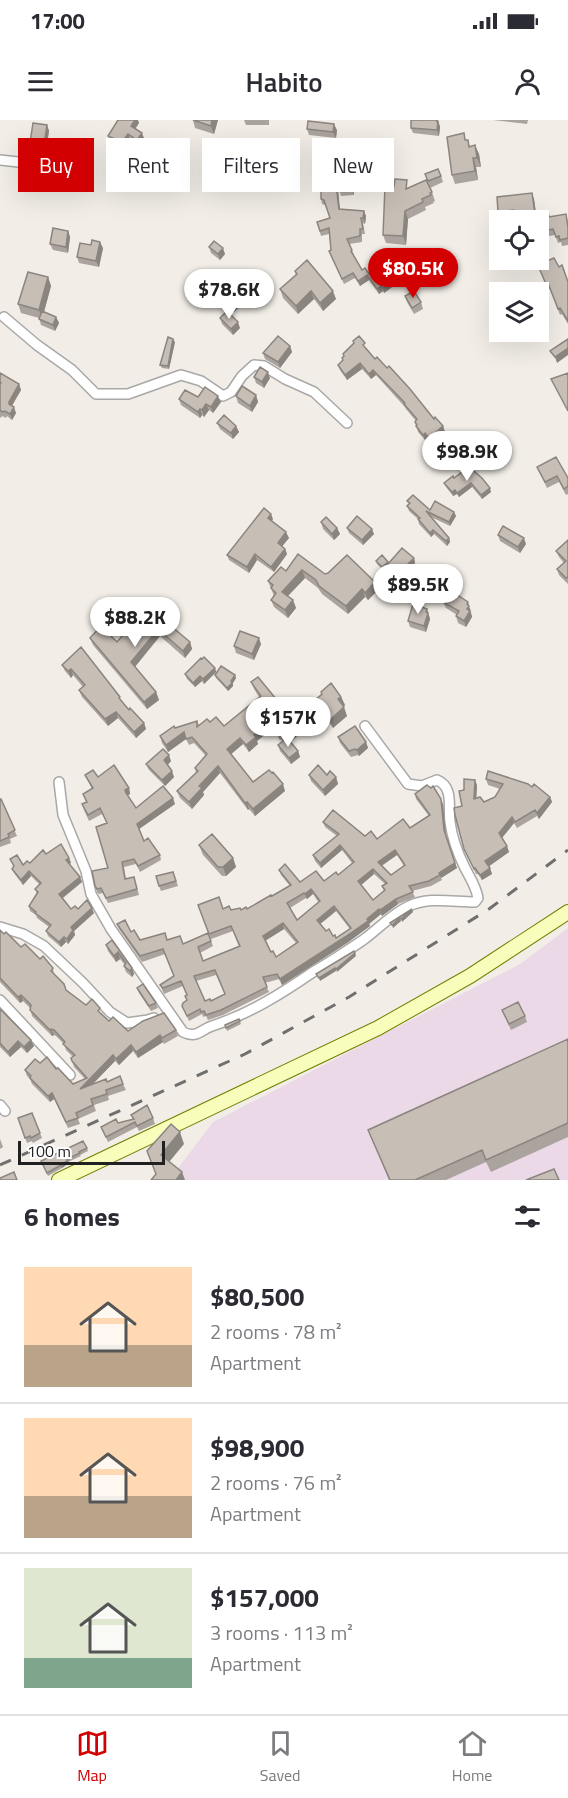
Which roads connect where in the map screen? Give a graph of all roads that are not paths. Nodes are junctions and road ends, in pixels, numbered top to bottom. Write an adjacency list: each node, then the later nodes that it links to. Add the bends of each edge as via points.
1 (0, 159): 2 (street)
2 (18, 161)
3 (4, 317): 4 (street, via 72,370 96,394 128,394 181,375 201,381 223,396 254,365 264,366 314,392)
4 (347, 423)
5 (365, 726): 10 (street, via 408,784 422,786 436,780 448,789 454,837 478,898 475,902 421,901 407,907 264,1004 196,1035 183,1032)
6 (59, 782): 10 (street, via 63,815 91,894)
7 (568, 912): 12 (main road, via 470,976 378,1028)
8 (0, 927): 10 (street, via 44,946 110,1012 127,1023 148,1020)
9 (0, 1000): 11 (street)
10 (168, 1011)
11 (70, 1075)
12 (59, 1180)

